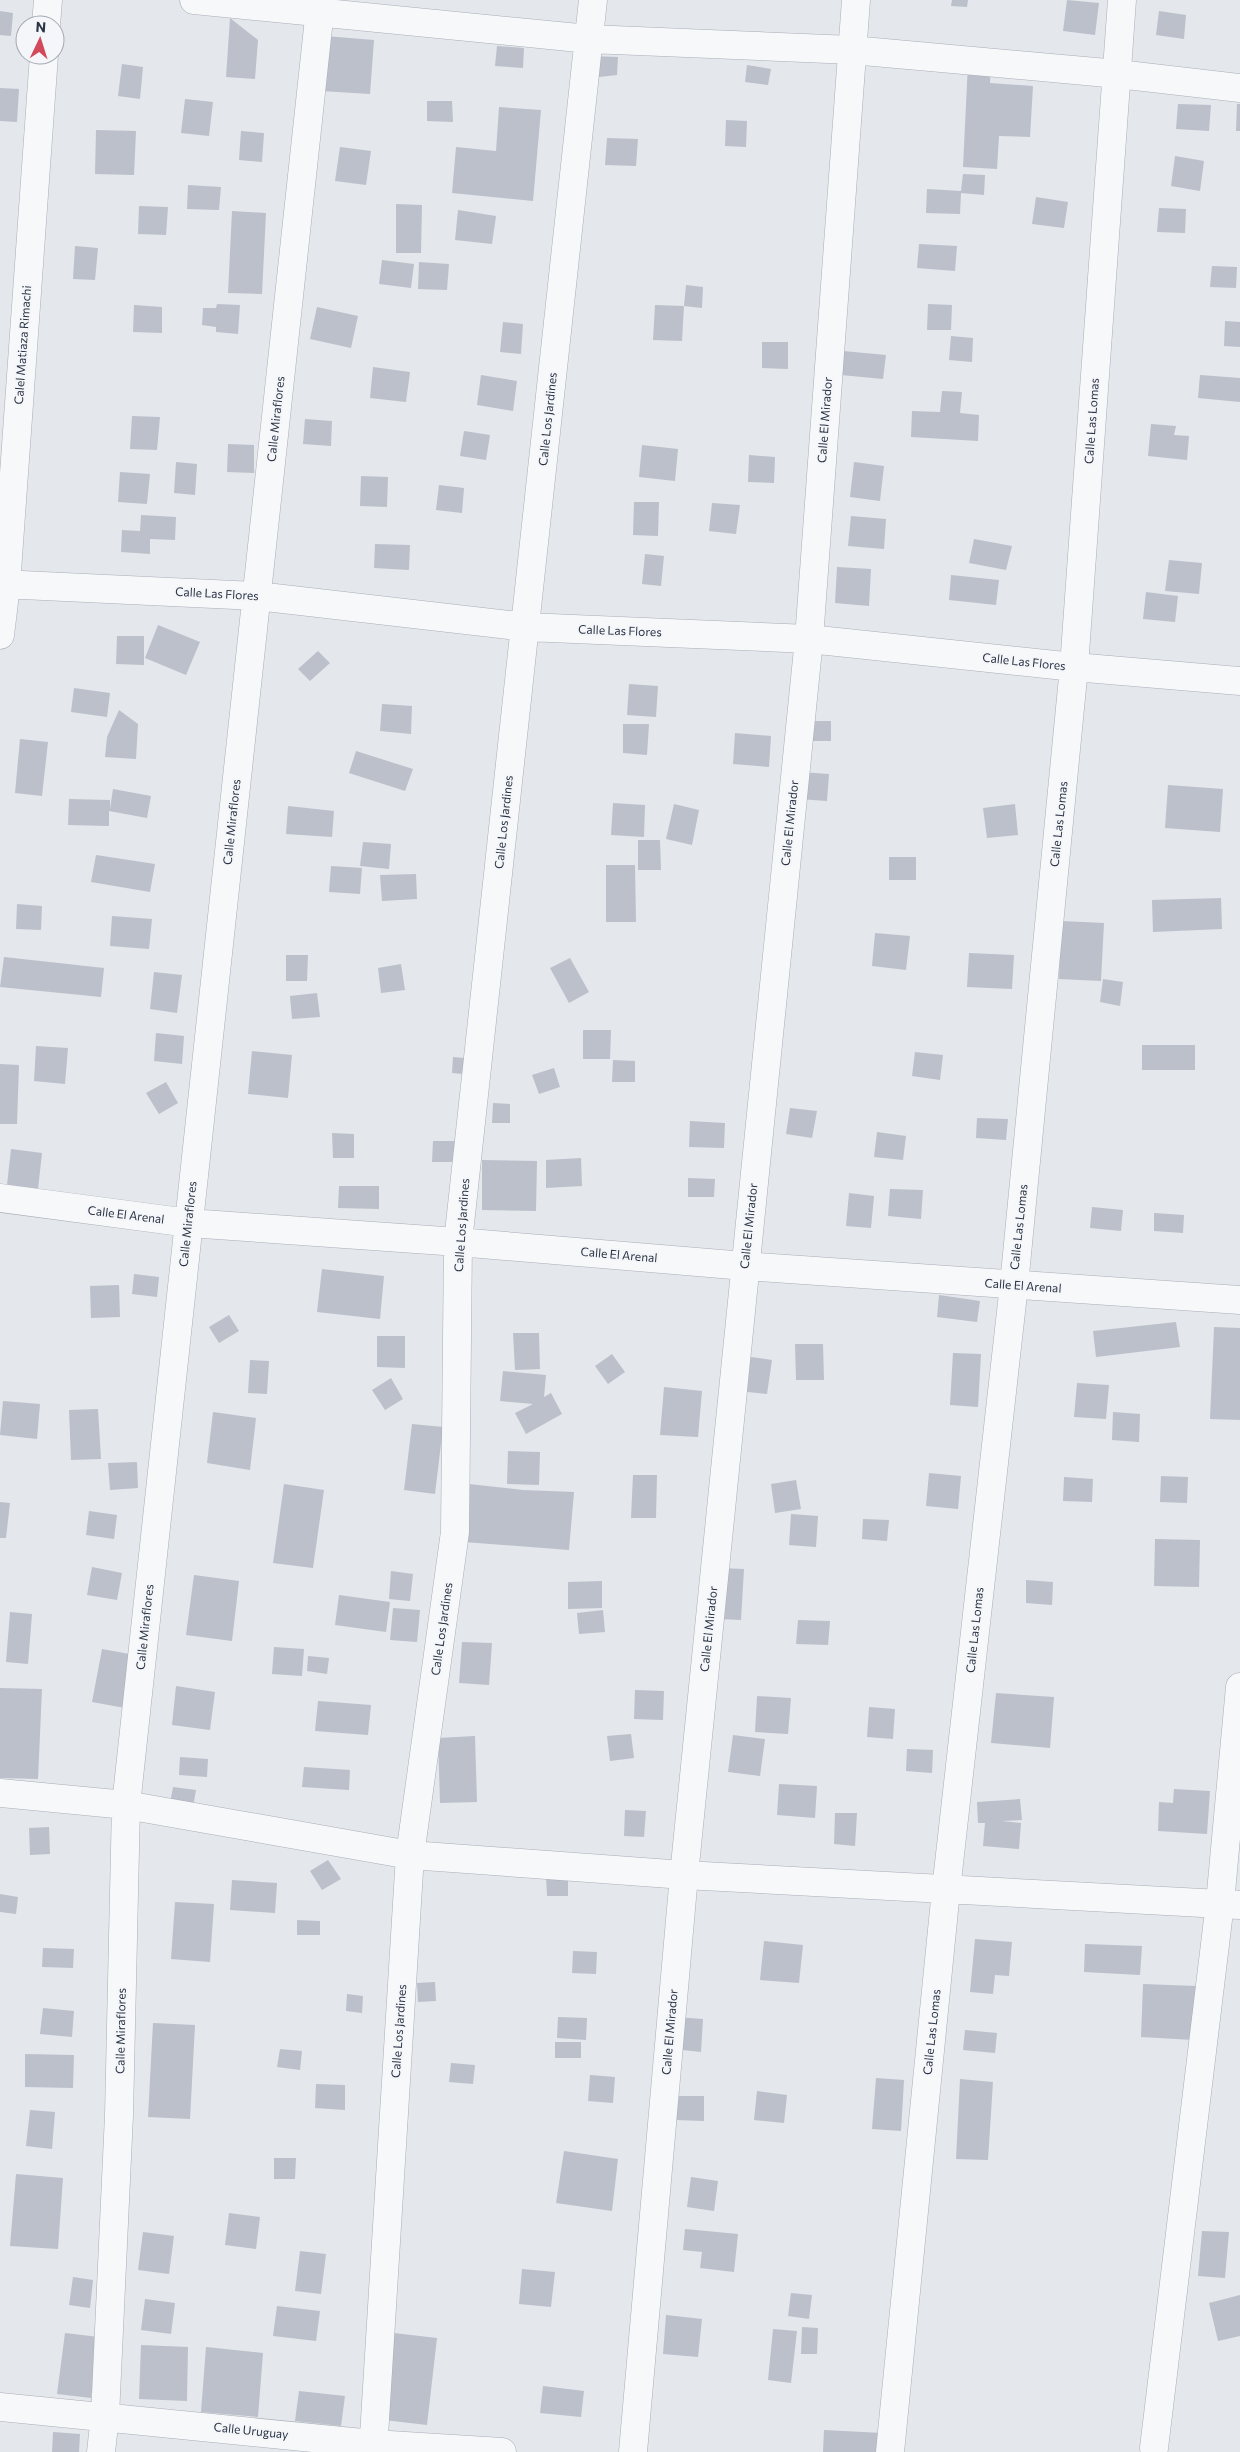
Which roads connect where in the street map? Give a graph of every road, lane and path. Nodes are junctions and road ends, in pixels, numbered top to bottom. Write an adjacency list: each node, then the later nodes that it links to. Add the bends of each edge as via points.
1 (48, 0): 7 (street)
2 (194, 0): 6 (street)
3 (593, 0): 8 (street, Calle Los Jardines)
4 (856, 0): 9 (street, Calle El Mirador)
5 (1122, 0): 11 (street, Calle Las Lomas)
6 (320, 6): 8 (street); 14 (street, Calle Miraflores)
7 (47, 15)
8 (589, 39): 9 (street); 15 (street, Calle Los Jardines)
9 (852, 50): 11 (street); 17 (street, Calle El Mirador)
10 (43, 65): 13 (street, Calel Matiaza Rimachi)
11 (1118, 74): 12 (street); 18 (street, Calle Las Lomas)
12 (1240, 88)
13 (3, 584): 14 (street, Calle Las Flores); 16 (street, Calel Matiaza Rimachi)
14 (257, 596): 15 (street, Calle Las Flores); 21 (street, Calle Miraflores)
15 (526, 627): 17 (street, Calle Las Flores); 22 (street, Calle Los Jardines)
16 (0, 635)
17 (809, 639): 18 (street, Calle Las Flores); 23 (street, Calle El Mirador)
18 (1074, 668): 19 (street, Calle Las Flores); 24 (street, Calle Las Lomas)
19 (1240, 681)
20 (0, 1198): 21 (street, Calle El Arenal)
21 (189, 1223): 22 (street, Calle El Arenal); 28 (street, Calle Miraflores)
22 (458, 1242): 23 (street, Calle El Arenal); 29 (street, Calle Los Jardines, via 455,1532)
23 (745, 1266): 24 (street, Calle El Arenal); 30 (street, Calle El Mirador)
24 (1014, 1286): 25 (street, Calle El Arenal); 31 (street, Calle Las Lomas)
25 (1240, 1300)
26 (1240, 1687): 32 (street)
27 (0, 1793): 28 (street)
28 (126, 1805): 29 (street); 34 (street, Calle Miraflores, via 119,2115)
29 (410, 1855): 30 (street); 35 (street, Calle Los Jardines)
30 (684, 1875): 31 (street); 39 (street, Calle El Mirador)
31 (946, 1890): 32 (street); 40 (street, Calle Las Lomas)
32 (1230, 1904): 36 (street)
33 (0, 2407): 34 (street, Calle Uruguay)
34 (105, 2416): 35 (street, Calle Uruguay); 37 (street, Calle Miraflores)
35 (373, 2448): 38 (street, Calle Uruguay)
36 (1154, 2448)
37 (101, 2452)
38 (502, 2452)
39 (633, 2452)
40 (890, 2452)

